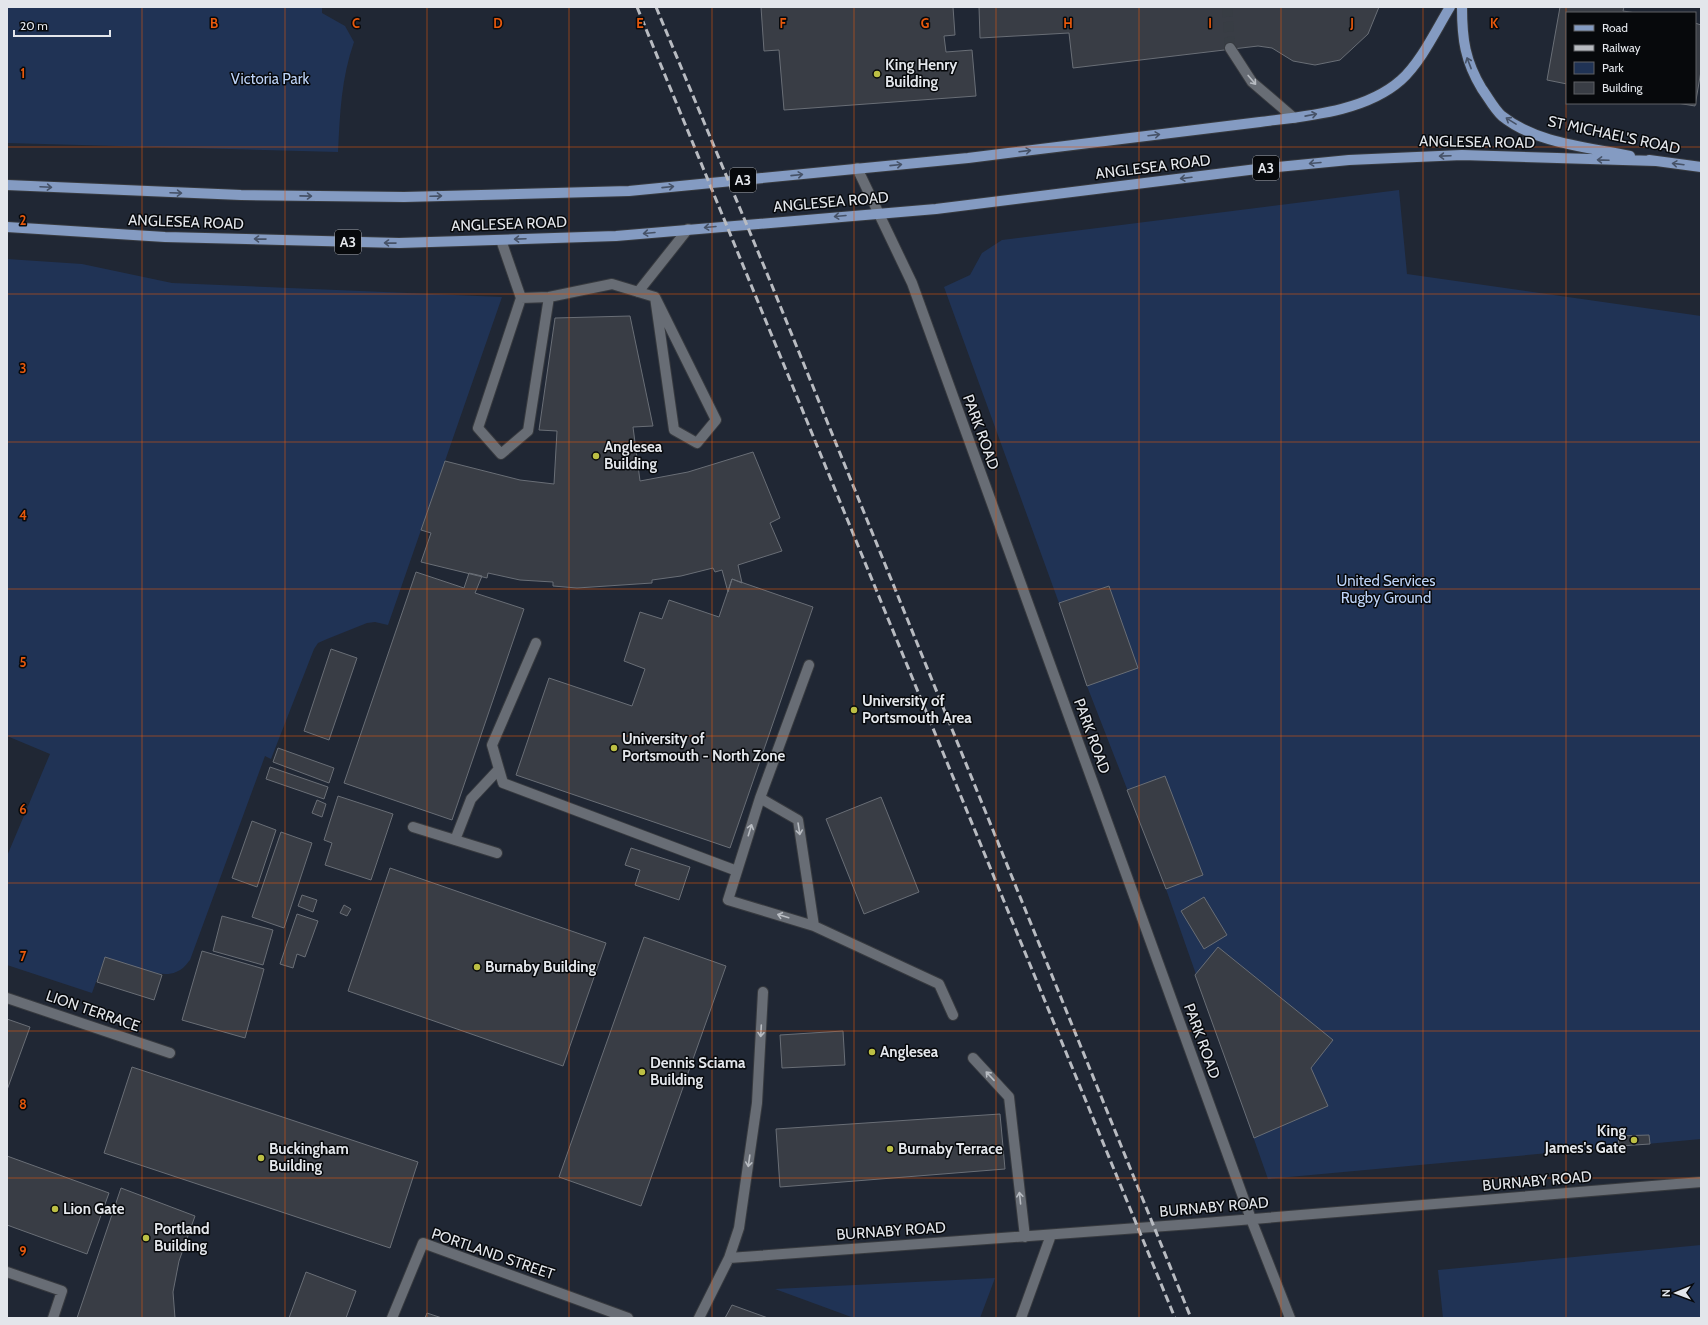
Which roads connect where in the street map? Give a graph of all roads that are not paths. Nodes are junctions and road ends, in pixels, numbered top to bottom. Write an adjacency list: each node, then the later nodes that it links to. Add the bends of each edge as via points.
1 (1450, 7): 4 (main road, ANGLESEA ROAD / A3, one-way to 1, via 1356,106 1388,91 1402,79 1417,60)
2 (1462, 7): 5 (main road, ST MICHAEL'S ROAD / A3, one-way to 2, via 1539,136 1502,115 1474,76 1465,52)
3 (1230, 48): 4 (street, one-way to 4, via 1252,82)
4 (1294, 118): 7 (main road, ANGLESEA ROAD / A3, one-way to 4, via 976,157)
5 (1656, 161): 6 (main road, ST MICHAEL'S ROAD / A3, one-way to 5); 9 (main road, ANGLESEA ROAD / A3, one-way to 9, via 1462,155 1382,158 1257,169 971,205)
6 (1701, 167)
7 (857, 168): 8 (main road, ANGLESEA ROAD / A3, one-way to 7, via 241,195 404,197 629,191); 9 (street, PARK ROAD)
8 (7, 185)
9 (878, 213): 11 (main road, ANGLESEA ROAD / A3, one-way to 11); 32 (street, PARK ROAD, via 912,283)
10 (7, 227): 12 (main road, ANGLESEA ROAD / A3, one-way to 10, via 399,243 164,237)
11 (688, 229): 12 (main road, ANGLESEA ROAD / A3, one-way to 12, via 616,236); 13 (street)
12 (501, 240): 16 (street)
13 (638, 292): 14 (street, via 612,284); 15 (street)
14 (549, 296): 16 (street); 16 (street, via 528,431 501,454 478,428)
15 (655, 297): 15 (street, via 716,420 697,443 674,430)
16 (521, 298)
17 (536, 643): 19 (street, via 492,745)
18 (809, 665): 20 (street)
19 (499, 769): 22 (street, via 471,799); 24 (street, via 503,782)
20 (760, 798): 24 (street, one-way to 20); 25 (street, one-way to 25, via 798,820)
21 (413, 828): 22 (street)
22 (455, 840): 23 (street)
23 (497, 853)
24 (737, 871): 25 (street, one-way to 24, via 728,900)
25 (814, 926): 28 (street, via 939,984)
26 (763, 992): 35 (street, one-way to 35, via 757,1103 739,1228)
27 (7, 998): 29 (street, LION TERRACE)
28 (953, 1015)
29 (170, 1053)
30 (973, 1058): 34 (street, one-way to 30, via 1009,1097)
31 (1701, 1182): 32 (street, BURNABY ROAD)
32 (1251, 1219): 33 (street, BURNABY ROAD); 42 (street, PARK ROAD)
33 (1051, 1235): 34 (street, BURNABY ROAD); 41 (street)
34 (1025, 1237): 35 (street, BURNABY ROAD)
35 (729, 1258): 40 (street)
36 (7, 1272): 37 (street, via 62,1291)
37 (53, 1318)
38 (392, 1318): 39 (street, PORTLAND STREET, via 423,1243)
39 (628, 1318)
40 (699, 1318)
41 (1021, 1318)
42 (1290, 1318)

